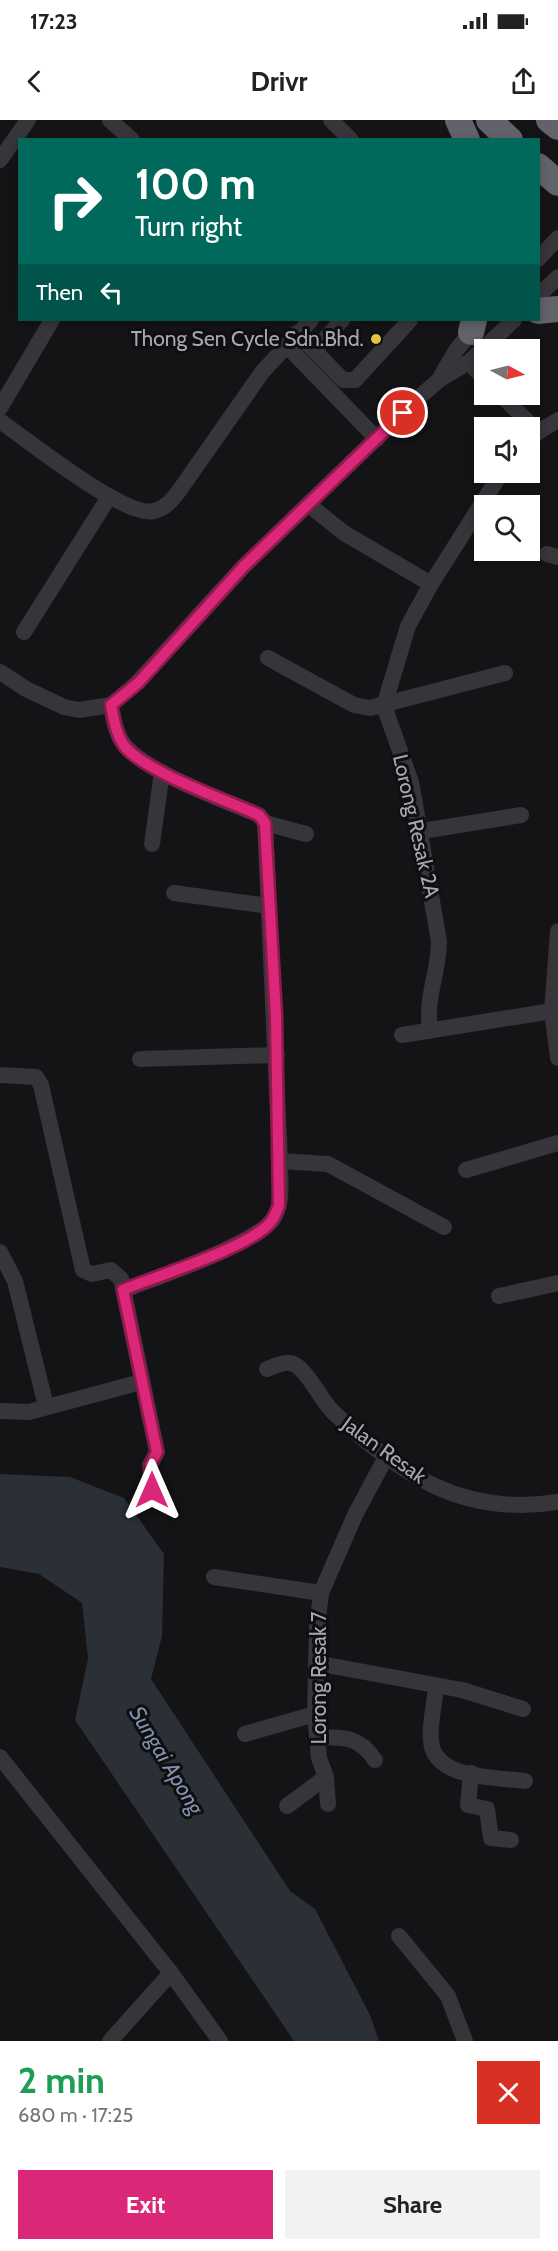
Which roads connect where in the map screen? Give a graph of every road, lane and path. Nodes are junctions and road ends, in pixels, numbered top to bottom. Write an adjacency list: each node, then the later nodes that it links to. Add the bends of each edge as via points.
1 (28, 120): 12 (street)
2 (110, 120): 8 (street)
3 (458, 120): 10 (highway)
4 (489, 120): 11 (highway)
5 (549, 120): 7 (highway)
6 (333, 121): 9 (street)
7 (558, 127)
8 (130, 138)
9 (349, 138)
10 (465, 138)
11 (508, 138)
12 (0, 159)
13 (540, 168): 14 (highway)
14 (558, 183)
15 (558, 238): 16 (street)
16 (540, 257)
17 (558, 277): 18 (street)
18 (540, 294)
19 (558, 309): 20 (highway)
20 (540, 311)
21 (51, 321): 33 (street)
22 (310, 321): 27 (street)
23 (341, 321): 28 (street)
24 (409, 321): 28 (street, via 355,380 344,380)
25 (513, 321): 29 (street)
26 (476, 324): 31 (street)
27 (292, 339): 28 (street); 38 (street); 40 (street, via 262,371 166,506 153,511 134,508)
28 (315, 350)
29 (470, 362): 30 (street); 31 (street)
30 (474, 367)
31 (439, 380): 38 (street)
32 (509, 405): 34 (street)
33 (0, 408)
34 (519, 417)
35 (558, 420): 37 (street)
36 (0, 421): 40 (street)
37 (540, 432)
38 (377, 439): 41 (street)
39 (495, 483): 42 (street)
40 (109, 497): 43 (street)
41 (309, 505): 42 (street, via 344,534); 47 (street, via 244,566 138,683)
42 (431, 584): 48 (street, via 408,626)
43 (24, 632)
44 (268, 658): 48 (street, via 354,705)
45 (0, 672): 47 (street, via 64,707 79,710)
46 (505, 673): 48 (street)
47 (111, 705): 49 (street, via 116,729 128,750)
48 (384, 706): 52 (street, Lorong Resak 2A, via 411,782)
49 (162, 772): 51 (street, via 259,815); 54 (street)
50 (521, 815): 52 (street)
51 (265, 823): 53 (street); 56 (street)
52 (422, 831): 59 (street, Lorong Resak 2A, via 439,941 439,958 428,1002)
53 (306, 834)
54 (152, 844)
55 (174, 893): 56 (street)
56 (269, 906): 61 (street)
57 (558, 934): 58 (street)
58 (552, 1011): 59 (street); 62 (street)
59 (430, 1031): 60 (street)
60 (402, 1035)
61 (277, 1055): 63 (street); 66 (street)
62 (558, 1058)
63 (140, 1059)
64 (0, 1075): 71 (street, via 36,1077 41,1085 83,1270 92,1274 114,1272 121,1279)
65 (558, 1143): 67 (street)
66 (280, 1161): 68 (street, via 328,1164); 71 (street, via 279,1205 268,1226 243,1241)
67 (466, 1170)
68 (444, 1227)
69 (0, 1252): 75 (street, via 15,1281)
70 (558, 1282): 72 (street)
71 (123, 1290): 74 (street)
72 (499, 1296)
73 (267, 1368): 77 (street, Jalan Resak, via 285,1362 297,1366 332,1411)
74 (141, 1382): 75 (street); 78 (street, via 157,1452 150,1465)
75 (46, 1406): 76 (street, via 29,1412)
76 (0, 1411)
77 (386, 1457): 79 (street, Jalan Resak, via 443,1492 468,1500 519,1506); 81 (street, Lorong Resak 7)
78 (152, 1490)
79 (558, 1502)
80 (214, 1577): 81 (street)
81 (321, 1593): 82 (street, Lorong Resak 7)
82 (316, 1663): 83 (street); 85 (street, Lorong Resak 7)
83 (436, 1686): 84 (street); 90 (street, via 430,1741 433,1751 445,1766)
84 (522, 1709)
85 (315, 1714): 86 (street); 87 (street, Lorong Resak 7)
86 (245, 1734)
87 (317, 1738): 89 (street, via 339,1736 357,1740); 91 (street, Lorong Resak 7, via 321,1769)
88 (0, 1757): 97 (street)
89 (375, 1760)
90 (471, 1773): 92 (street); 95 (street, via 468,1805 487,1809 491,1838)
91 (326, 1777): 93 (street, Lorong Resak 7); 94 (street)
92 (525, 1781)
93 (328, 1804)
94 (287, 1806)
95 (511, 1840)
96 (399, 1936): 100 (street, via 448,1996)
97 (171, 1973): 98 (street); 99 (street)
98 (110, 2041)
99 (220, 2041)
100 (465, 2041)

